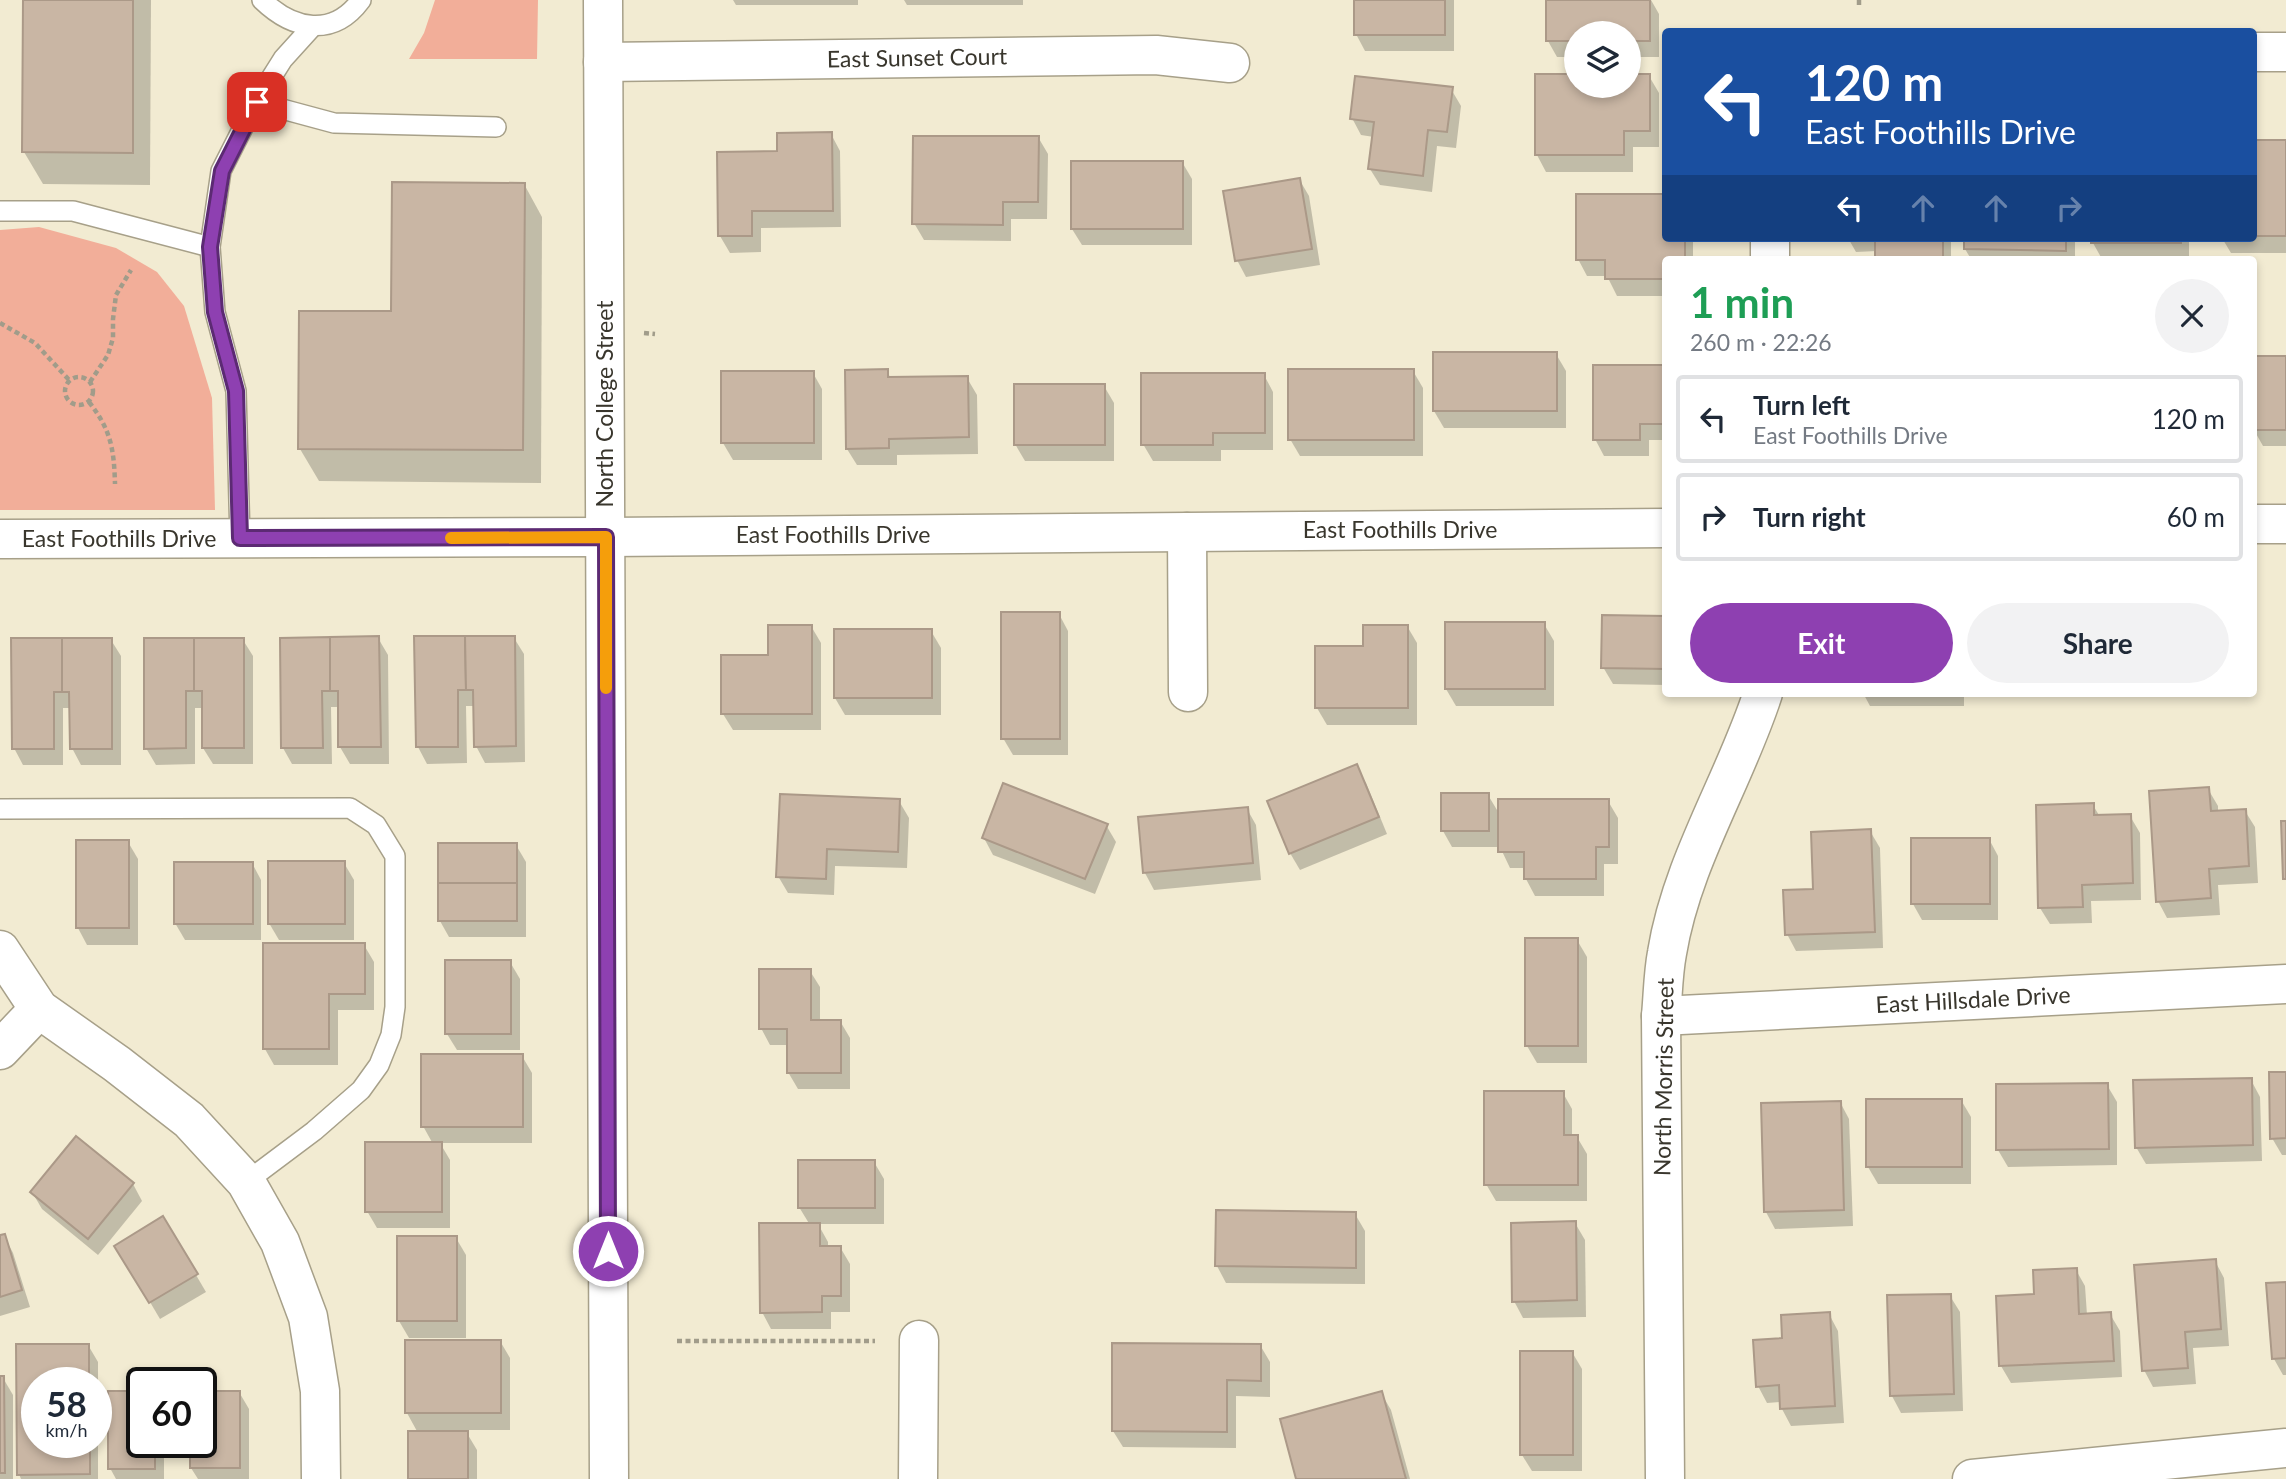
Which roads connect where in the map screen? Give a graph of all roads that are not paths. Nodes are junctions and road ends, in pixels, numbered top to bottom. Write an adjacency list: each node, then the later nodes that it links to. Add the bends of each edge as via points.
1 (262, 0): 4 (lane, via 292,22)
2 (361, 0): 4 (lane, via 352,12)
3 (603, 0): 7 (street, North College Street)
4 (312, 27): 9 (lane, via 283,59)
5 (2257, 52): 6 (street)
6 (2286, 52)
7 (603, 62): 8 (street, East Sunset Court, via 1156,55); 17 (street, North College Street)
8 (1230, 63)
9 (257, 102): 10 (lane, via 334,123); 12 (lane, via 222,171)
10 (496, 127)
11 (0, 211): 12 (lane, via 73,211)
12 (210, 247): 18 (lane, via 215,312 236,391)
13 (2257, 524): 14 (street)
14 (2286, 524)
15 (1662, 528): 16 (street, East Foothills Drive)
16 (1187, 532): 17 (street, East Foothills Drive); 20 (street)
17 (606, 537): 18 (street, East Foothills Drive); 32 (street, North College Street)
18 (240, 538): 19 (street, East Foothills Drive)
19 (0, 539)
20 (1188, 692)
21 (1762, 697): 26 (street, North Morris Street, via 1681,901 1667,952)
22 (0, 809): 28 (lane, via 350,807 376,825 395,856 391,1035 379,1065 360,1090)
23 (0, 950): 25 (street)
24 (2286, 985): 26 (street, East Hillsdale Drive)
25 (39, 1009): 27 (street); 28 (street, via 189,1120)
26 (1661, 1016): 34 (street, North Morris Street)
27 (0, 1050)
28 (246, 1182): 31 (street, via 280,1242 308,1317 320,1391)
29 (919, 1340): 33 (street)
30 (2286, 1448): 35 (street)
31 (321, 1479)
32 (608, 1479)
33 (918, 1479)
34 (1665, 1479)
35 (1972, 1479)

